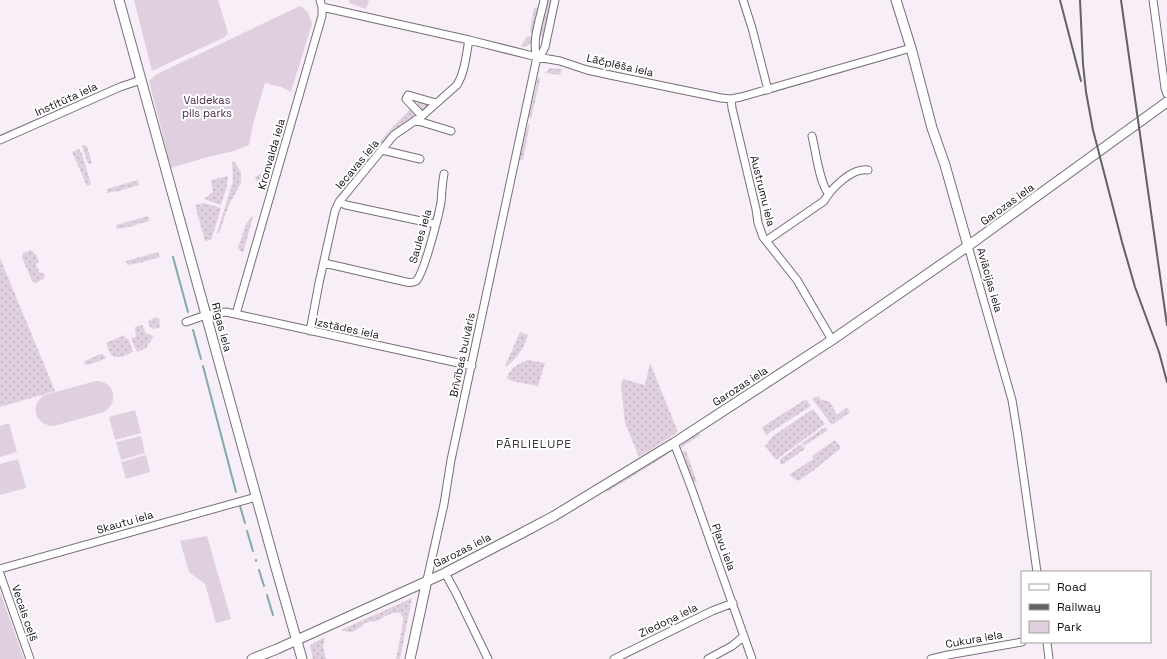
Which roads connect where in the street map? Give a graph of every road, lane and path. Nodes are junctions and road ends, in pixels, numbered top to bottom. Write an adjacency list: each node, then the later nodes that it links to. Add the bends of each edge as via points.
1 (119, 0): 11 (main road, Rīgas iela)
2 (544, 0): 10 (street, Brīvības bulvāris, via 535,43)
3 (555, 0): 10 (street, Brīvības bulvāris, via 545,47)
4 (744, 0): 12 (street)
5 (896, 0): 9 (main road, Aviācijas iela)
6 (1153, 0): 13 (street)
7 (321, 4): 8 (street, Lāčplēša iela); 32 (street, Kronvalda iela, via 319,28)
8 (469, 40): 10 (street, Lāčplēša iela); 16 (street, Iecavas iela, via 460,80)
9 (911, 48): 12 (street, Lāčplēša iela); 30 (main road, Aviācijas iela)
10 (538, 57): 14 (street, Lāčplēša iela, via 587,70); 37 (street, Brīvības bulvāris)
11 (141, 80): 21 (street, Institūta iela); 33 (main road, Rīgas iela)
12 (768, 90): 14 (street, Lāčplēša iela)
13 (1167, 94)
14 (731, 99): 29 (street, Austrumu iela, via 758,223)
15 (1167, 102): 30 (main road, Garozas iela)
16 (436, 103): 17 (street, Iecavas iela); 17 (street, via 408,96 406,99)
17 (422, 116): 18 (street, Iecavas iela)
18 (415, 120): 19 (street); 22 (street, Iecavas iela, via 394,135)
19 (451, 131)
20 (812, 136): 26 (street, via 824,188)
21 (0, 140)
22 (382, 150): 23 (street); 27 (street, Iecavas iela)
23 (420, 159)
24 (868, 170): 26 (street, via 862,169 853,173)
25 (444, 174): 28 (street, Saules iela)
26 (828, 193): 29 (street, via 824,201)
27 (339, 202): 28 (street); 31 (street, Iecavas iela)
28 (435, 224): 31 (street, Saules iela, via 421,273 415,282 410,283)
29 (766, 241): 36 (street, Austrumu iela, via 799,283)
30 (968, 246): 36 (main road, Garozas iela); 41 (street, Aviācijas iela, via 1012,400)
31 (324, 263): 35 (street, Iecavas iela)
32 (236, 314): 33 (street, Izstādes iela, via 226,312); 35 (street, Izstādes iela)
33 (206, 315): 34 (street, Izstādes iela); 39 (main road, Rīgas iela)
34 (186, 322)
35 (310, 331): 37 (street, Izstādes iela)
36 (832, 340): 38 (main road, Garozas iela)
37 (472, 366): 44 (street, Brīvības bulvāris)
38 (674, 443): 42 (main road, Garozas iela, via 554,516); 45 (street, Pļavu iela)
39 (256, 497): 40 (street, Skautu iela); 47 (main road, Rīgas iela)
40 (0, 569)
41 (1037, 571)
42 (445, 573): 44 (main road, Garozas iela); 54 (street)
43 (0, 574): 50 (street, Vecais ceļš)
44 (427, 580): 47 (main road, Garozas iela); 53 (main road, Brīvības bulvāris)
45 (732, 603): 46 (street, Pļavu iela); 55 (street, Ziedoņa iela)
46 (744, 636): 56 (street); 57 (street, Pļavu iela)
47 (296, 640): 51 (main road, Garozas iela); 52 (main road, Rīgas iela)
48 (1021, 642): 58 (street, Cukura iela)
49 (1047, 643): 59 (street)
50 (30, 659)
51 (252, 659)
52 (302, 659)
53 (410, 659)
54 (488, 659)
55 (614, 659)
56 (708, 659)
57 (752, 659)
58 (931, 659)
59 (1049, 659)

